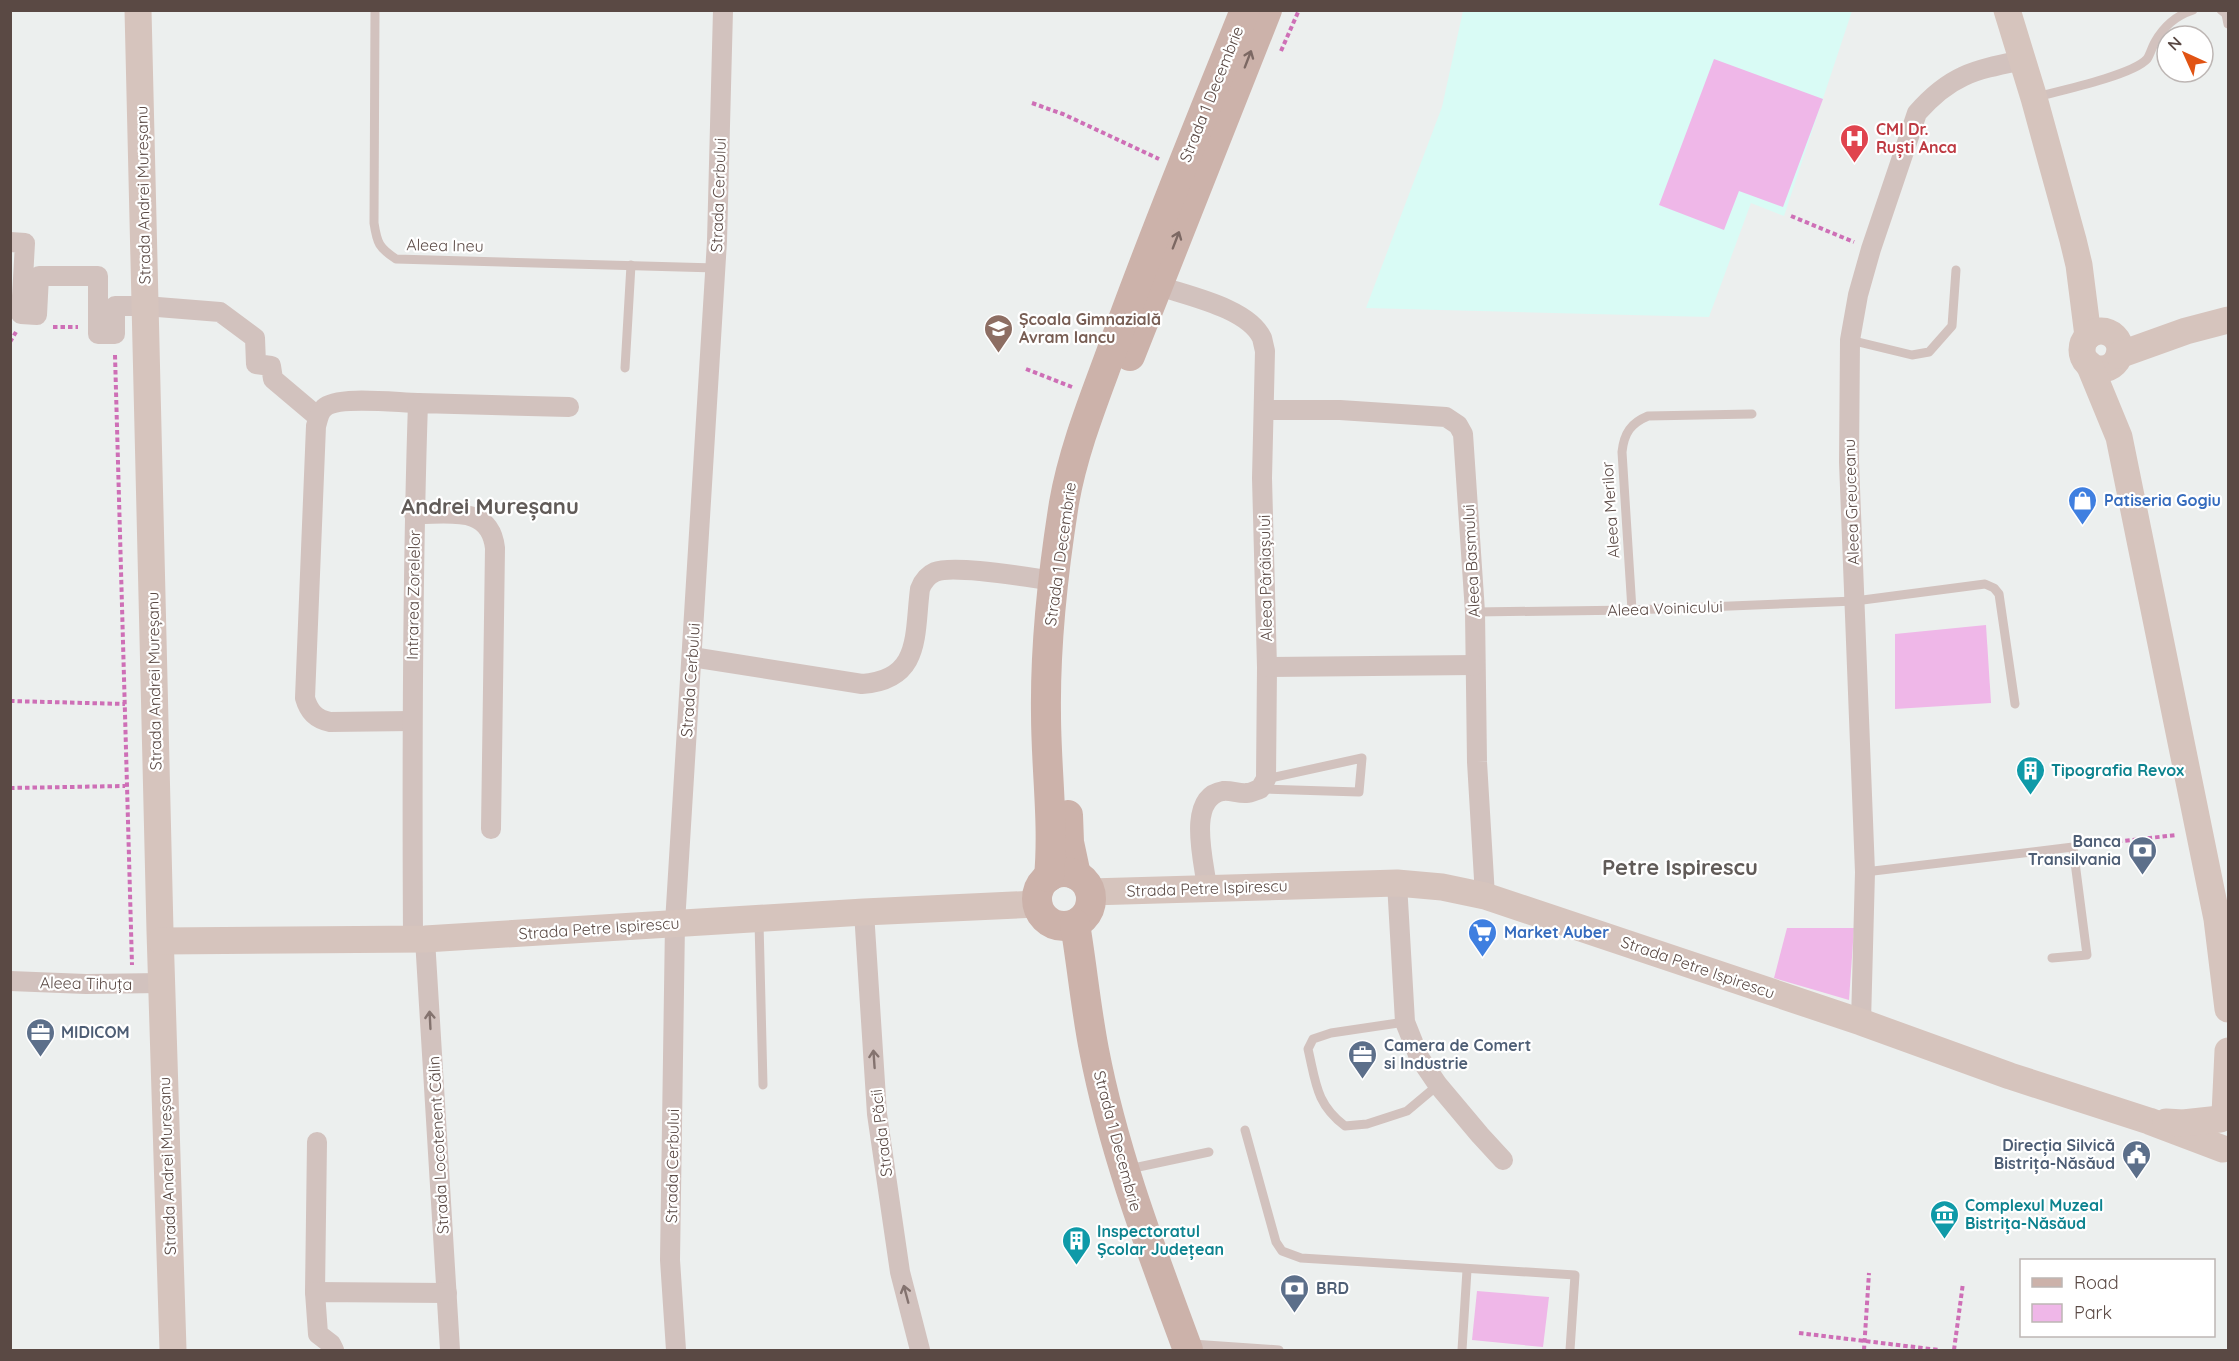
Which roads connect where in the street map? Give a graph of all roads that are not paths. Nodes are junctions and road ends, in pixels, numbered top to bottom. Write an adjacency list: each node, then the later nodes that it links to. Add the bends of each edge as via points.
1 (138, 10): 17 (street, Strada Andrei Mureșanu)
2 (375, 10): 13 (lane, Aleea Ineu, via 374,223 376,241 384,252 396,259)
3 (723, 10): 14 (street, Strada Cerbului)
4 (1245, 10): 29 (main road, Strada 1 Decembrie, via 1151,242 1082,433 1070,474)
5 (1267, 10): 16 (main road, Strada 1 Decembrie, one-way to 5)
6 (2007, 10): 10 (street)
7 (2193, 10): 11 (lane, via 2167,24 2146,60 2130,70)
8 (2221, 10): 9 (lane)
9 (2229, 24)
10 (2023, 60): 11 (street); 19 (street, Aleea Greuceanu, via 1954,79 1917,113 1871,249)
11 (2034, 98): 20 (street, via 2079,265)
12 (10, 242): 17 (street, via 25,243 21,314 36,315 39,276 98,276 106,330 115,306)
13 (632, 265): 14 (lane, Aleea Ineu); 21 (lane)
14 (716, 268): 33 (street, Strada Cerbului)
15 (1956, 270): 19 (lane, via 1952,326 1929,351 1912,355)
16 (1159, 286): 24 (street, Aleea Pârâiașului, via 1232,311 1262,337); 41 (main road, Strada 1 Decembrie, via 1098,437 1082,505 1064,658 1063,715)
17 (145, 306): 26 (street, via 220,312 255,338 256,364 271,366 273,379); 50 (street, Strada Andrei Mureșanu)
18 (2229, 320): 20 (street)
19 (1850, 340): 30 (street, Aleea Greuceanu, via 1849,462)
20 (2109, 344): 27 (street); 27 (street, via 2106,369 2089,364)
21 (625, 368)
22 (418, 403): 23 (street); 26 (street, via 340,401 323,408); 28 (street, Intrarea Zorelelor)
23 (569, 407)
24 (1264, 410): 32 (street, Aleea Basmului, via 1446,417 1458,425 1464,442); 35 (street, Aleea Pârâiașului)
25 (1752, 414): 31 (lane, Aleea Merilor, via 1648,416 1629,429 1622,452)
26 (318, 417): 37 (street, via 307,706 312,714 330,722)
27 (2116, 430): 54 (street, via 2217,919)
28 (414, 514): 37 (street, Intrarea Zorelelor); 39 (street, via 472,516 488,525 494,536)
29 (1054, 581): 33 (street, via 974,571 937,571 920,589 911,657 891,677 874,683); 41 (main road, Strada 1 Decembrie, via 1046,715 1052,843)
30 (1855, 601): 31 (lane, Aleea Voinicului); 36 (lane, Aleea Voinicului, via 1985,584 1994,588 1999,594); 40 (street, Aleea Greuceanu)
31 (1632, 610): 32 (lane, Aleea Voinicului)
32 (1475, 612): 34 (street, Aleea Basmului)
33 (692, 657): 48 (street, Strada Cerbului)
34 (1475, 665): 35 (street); 44 (street, Aleea Basmului)
35 (1267, 667): 38 (street, Aleea Pârâiașului)
36 (2015, 704)
37 (412, 721): 49 (street, Intrarea Zorelelor)
38 (1263, 784): 38 (lane, via 1359,792 1362,758); 43 (street, via 1245,794 1224,791 1211,796 1203,806 1199,819)
39 (491, 829)
40 (1865, 872): 51 (lane, via 2073,847 2087,954); 56 (street, Aleea Greuceanu)
41 (1072, 881): 43 (street, Strada Petre Ispirescu); 47 (main road, Strada 1 Decembrie, via 1039,889); 47 (main road, Strada 1 Decembrie, via 1091,899 1087,914)
42 (1397, 883): 43 (street, Strada Petre Ispirescu); 44 (street, Strada Petre Ispirescu); 55 (street)
43 (1207, 888)
44 (1485, 896): 56 (street, Strada Petre Ispirescu)
45 (864, 912): 46 (street, Strada Petre Ispirescu); 47 (street, Strada Petre Ispirescu); 76 (street, Strada Păcii, one-way to 45, via 900,1272 877,1114)
46 (759, 918): 48 (street, Strada Petre Ispirescu); 58 (lane)
47 (1056, 918): 67 (main road, Strada 1 Decembrie); 71 (main road, Strada 1 Decembrie, via 1079,1053 1109,1174 1143,1275)
48 (675, 923): 49 (street, Strada Petre Ispirescu); 75 (street, Strada Cerbului, via 670,1260)
49 (419, 939): 50 (street, Strada Petre Ispirescu); 70 (street, Strada Locotenent Călin, one-way to 49)
50 (160, 941): 53 (street, Strada Andrei Mureșanu)
51 (2052, 958)
52 (10, 981): 53 (street, Aleea Tihuța)
53 (162, 983): 72 (street, Strada Andrei Mureșanu)
54 (2229, 1009)
55 (1405, 1022): 59 (street, via 1419,1057); 59 (lane, via 1313,1039 1308,1049 1319,1095 1330,1115 1345,1126 1367,1124 1407,1111)
56 (1861, 1022): 61 (street, Strada Petre Ispirescu)
57 (2229, 1051): 60 (street)
58 (763, 1085)
59 (1438, 1085): 66 (street)
60 (2224, 1115): 61 (street, Strada Petre Ispirescu, via 2183,1123); 64 (street, via 2216,1131)
61 (2149, 1121): 64 (street, Strada Petre Ispirescu)
62 (1245, 1130): 68 (lane, via 1276,1242 1282,1251 1301,1258)
63 (317, 1142): 69 (street)
64 (2226, 1151)
65 (1209, 1152): 67 (lane)
66 (1503, 1160)
67 (1124, 1170): 71 (main road, Strada 1 Decembrie)
68 (1467, 1270): 78 (lane); 79 (lane, via 1575,1275)
69 (315, 1293): 70 (street); 73 (street, via 318,1334)
70 (447, 1293): 74 (street, Strada Locotenent Călin)
71 (1182, 1348): 77 (lane)
72 (173, 1350)
73 (334, 1350)
74 (450, 1350)
75 (676, 1350)
76 (920, 1350)
77 (1279, 1350)
78 (1461, 1350)
79 (1570, 1350)

